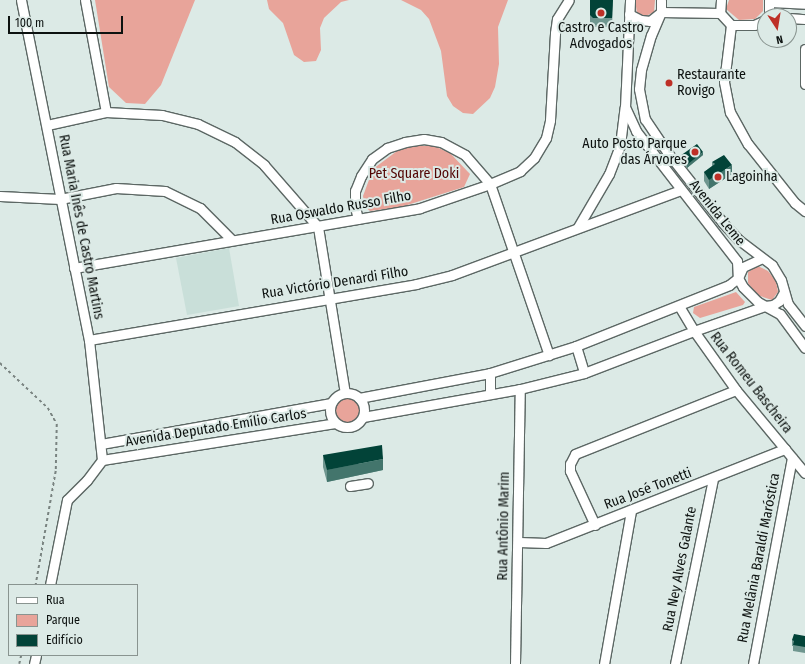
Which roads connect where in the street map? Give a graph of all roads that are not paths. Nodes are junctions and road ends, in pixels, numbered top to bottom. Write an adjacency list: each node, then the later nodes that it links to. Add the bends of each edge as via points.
1 (21, 0): 18 (street, Rua Maria Inês de Castro Martins)
2 (85, 0): 17 (street)
3 (569, 0): 19 (street, Rua Oswaldo Russo Filho, via 557,19 550,120 546,138 534,158 520,171)
4 (630, 0): 11 (street)
5 (662, 0): 9 (street)
6 (721, 0): 10 (street)
7 (770, 1): 8 (street)
8 (805, 4)
9 (661, 12): 10 (street); 11 (street, via 650,21); 29 (street, Avenida Leme, via 641,70 639,89 645,119 667,152 723,223)
10 (720, 13): 13 (street)
11 (629, 14): 16 (street)
12 (757, 24): 13 (street)
13 (731, 25): 23 (street, via 724,82 730,112 748,144 795,203)
14 (805, 49): 15 (street)
15 (805, 84)
16 (625, 107): 20 (street, Avenida Leme, via 636,131); 26 (street, via 620,145 609,174)
17 (106, 112): 18 (street); 25 (street, via 162,115 198,124 235,142 264,165)
18 (47, 125): 22 (street, Rua Maria Inês de Castro Martins)
19 (490, 184): 24 (street, Rua Oswaldo Russo Filho, via 420,208); 24 (street, via 465,155 454,147 424,139 405,142 387,148 372,159 361,176 356,191 355,207); 28 (street)
20 (681, 190): 26 (street, Rua Victório Denardi Filho); 31 (street, Avenida Leme, via 737,261)
21 (0, 196): 22 (street)
22 (60, 199): 27 (street, via 116,188 165,191 200,208); 30 (street, Rua Maria Inês de Castro Martins)
23 (805, 210)
24 (358, 219): 25 (street, Rua Oswaldo Russo Filho)
25 (318, 227): 27 (street, Rua Oswaldo Russo Filho); 33 (street)
26 (578, 227): 28 (street, Rua Victório Denardi Filho)
27 (232, 240): 30 (street, Rua Oswaldo Russo Filho)
28 (514, 254): 33 (street, Rua Victório Denardi Filho, via 452,276); 41 (street)
29 (760, 259): 31 (street, via 743,267); 32 (street, Avenida Leme, via 772,265 781,280)
30 (74, 268): 38 (street, Rua Maria Inês de Castro Martins)
31 (738, 278): 34 (street, via 729,285); 35 (street, Avenida Leme, via 750,296)
32 (784, 292): 35 (street, via 779,301); 36 (street, Avenida Leme, via 788,304)
33 (328, 298): 38 (street, Rua Victório Denardi Filho); 47 (street)
34 (679, 306): 37 (street, Rua Romeu Bascheira); 39 (street)
35 (765, 306): 37 (street); 40 (street, Avenida Leme, via 780,314)
36 (805, 326)
37 (694, 331): 43 (street); 45 (street, Rua Romeu Bascheira)
38 (89, 340): 52 (street, Rua Maria Inês de Castro Martins)
39 (576, 346): 41 (street); 43 (street)
40 (805, 348)
41 (550, 355): 42 (street)
42 (490, 373): 46 (street); 48 (street)
43 (584, 373): 44 (street)
44 (520, 389): 46 (street); 62 (street, Rua Antônio Marim)
45 (736, 390): 53 (street, Rua Romeu Bascheira); 61 (street, via 575,454 570,471)
46 (490, 393): 50 (street)
47 (345, 394): 48 (street); 49 (street, via 337,397)
48 (359, 398): 50 (street, via 364,407)
49 (332, 403): 51 (street, via 330,414); 52 (street, Avenida Deputado Emílio Carlos)
50 (363, 416): 51 (street, via 358,423 350,427)
51 (335, 423): 55 (street, Avenida Deputado Emílio Carlos)
52 (101, 444): 55 (street, Rua Maria Inês de Castro Martins)
53 (785, 449): 54 (street, Rua Romeu Bascheira); 57 (street, Rua José Tonetti)
54 (792, 458): 56 (street, Rua Romeu Bascheira); 67 (street, Rua Melânia Baraldi Maróstica)
55 (102, 460): 63 (street, via 67,500)
56 (805, 473)
57 (713, 479): 60 (street, Rua José Tonetti); 66 (street, Rua Ney Alves Galante)
58 (368, 483): 59 (street)
59 (350, 486)
60 (631, 511): 61 (street, Rua José Tonetti); 65 (street)
61 (595, 525): 62 (street, Rua José Tonetti, via 546,543)
62 (519, 542): 64 (street, Rua Antônio Marim)
63 (50, 584)
64 (515, 664)
65 (604, 664)
66 (676, 664)
67 (753, 664)

